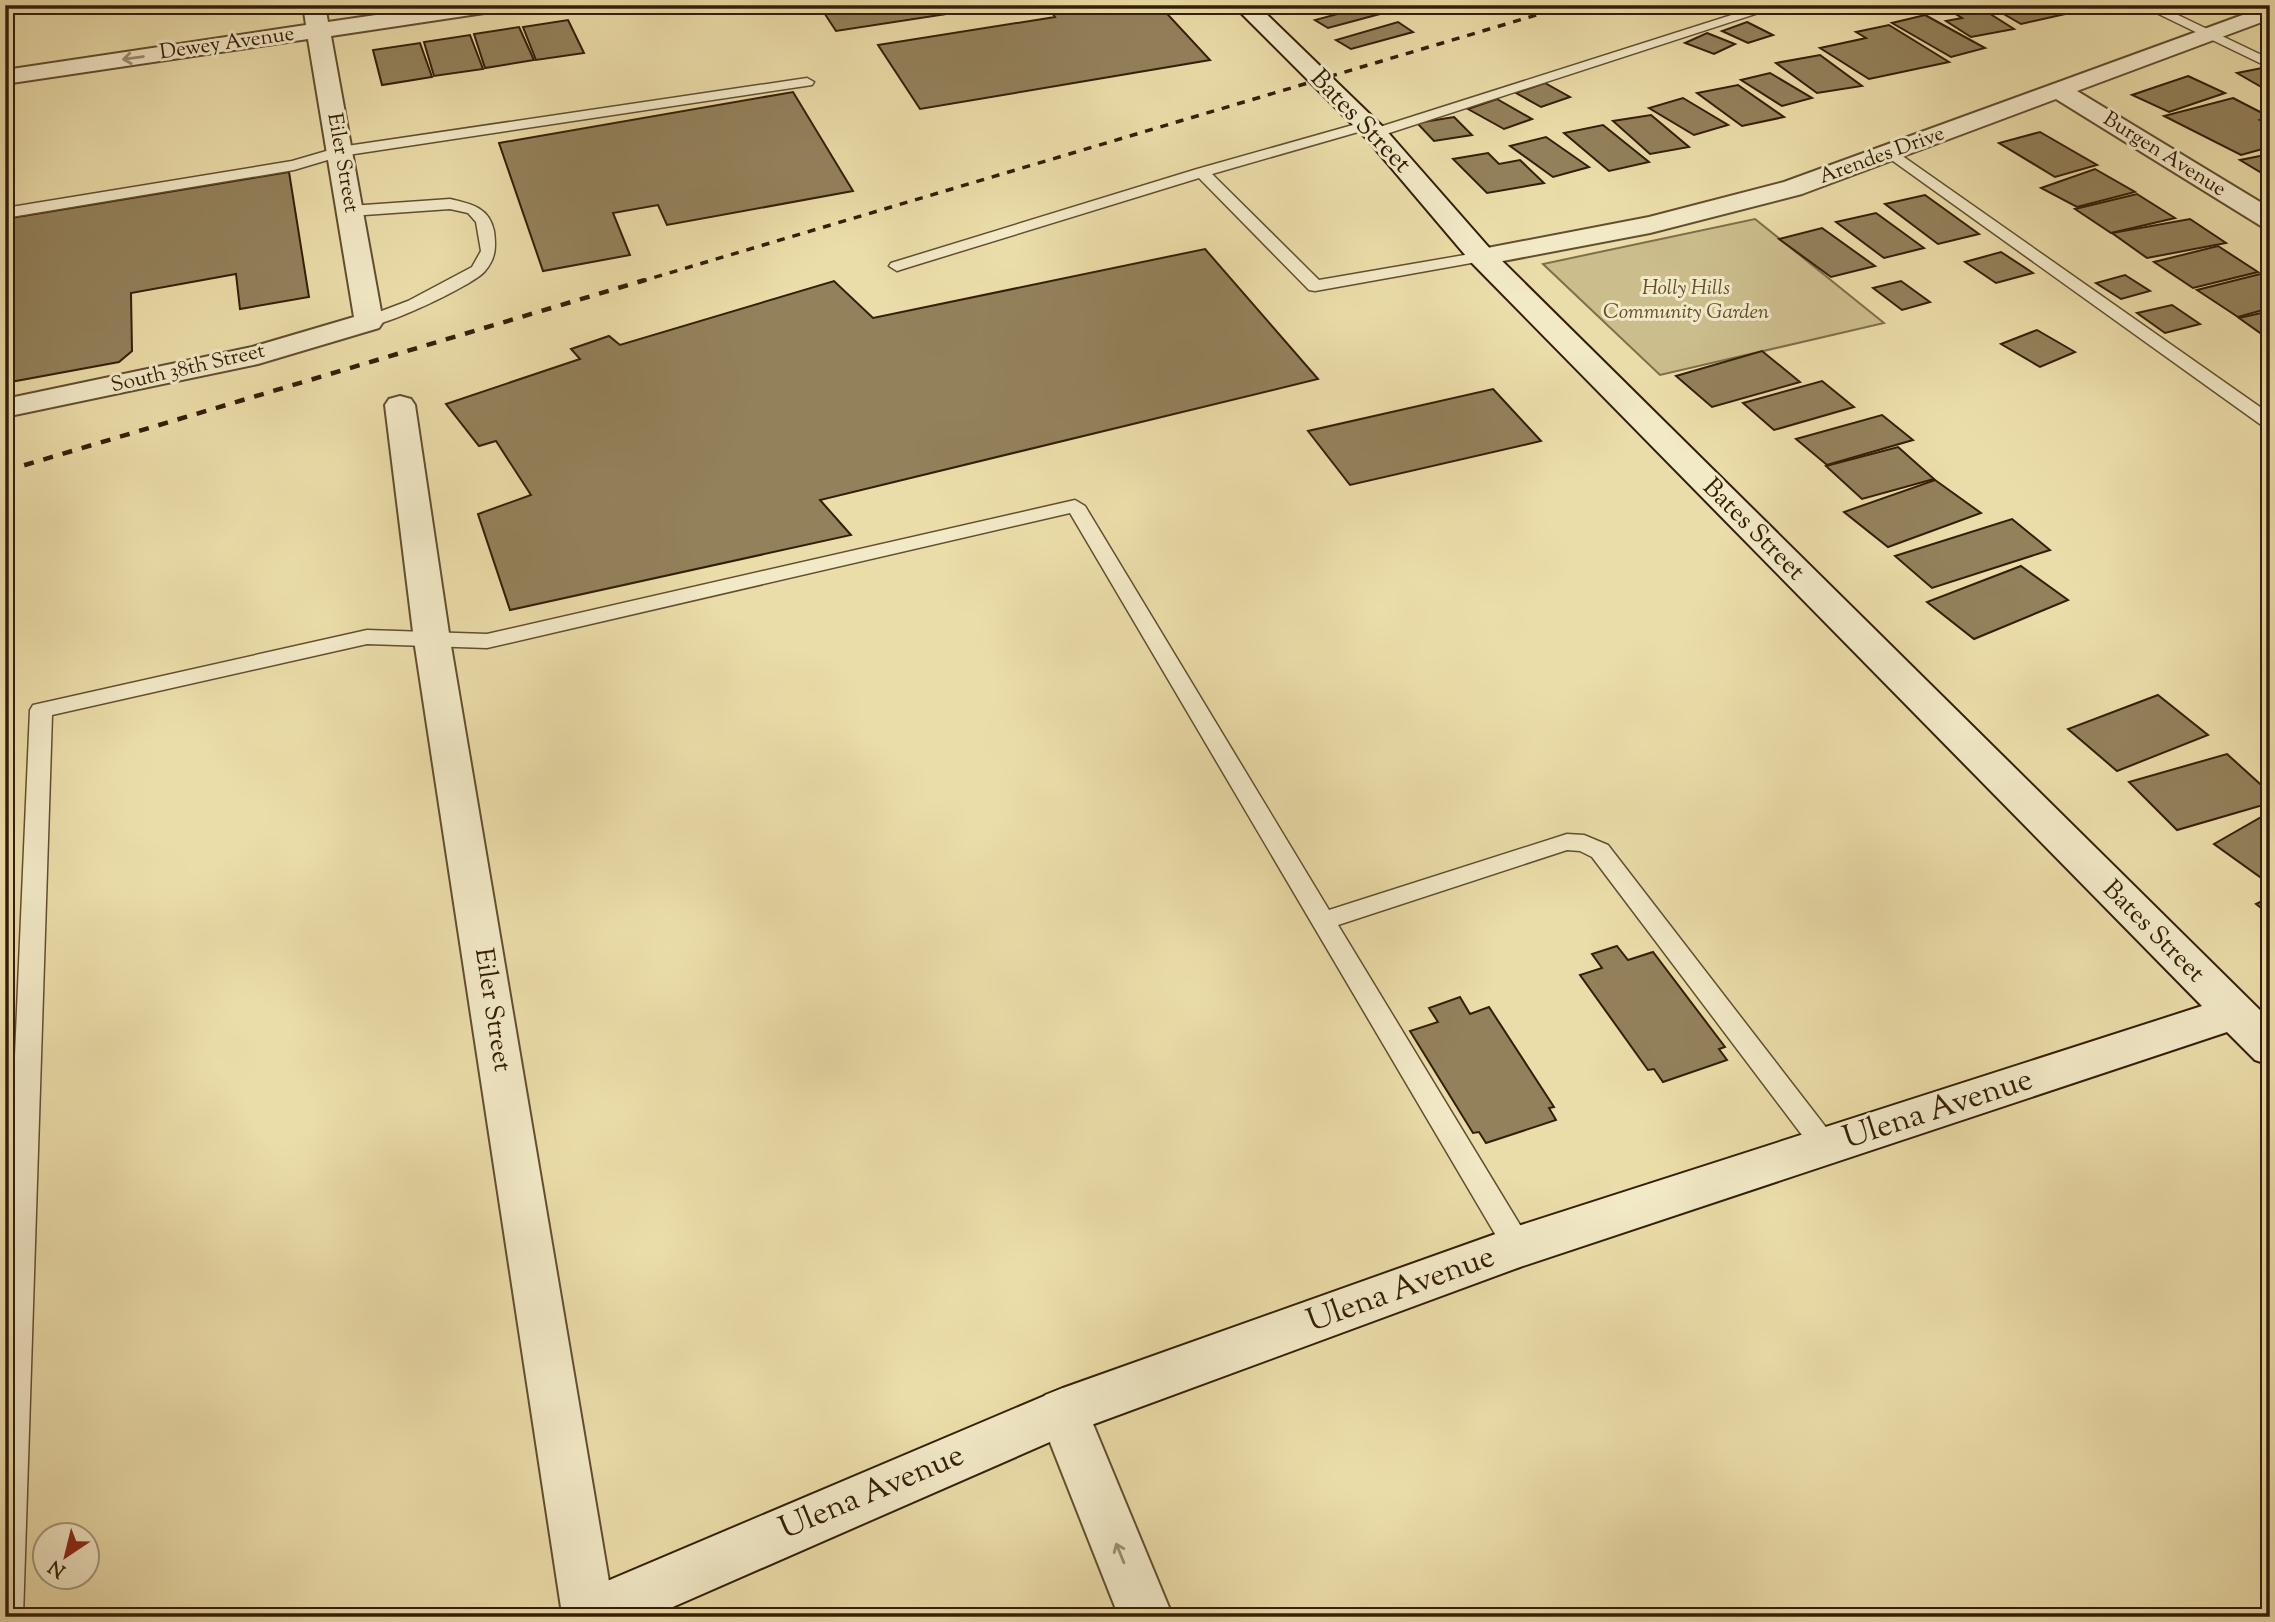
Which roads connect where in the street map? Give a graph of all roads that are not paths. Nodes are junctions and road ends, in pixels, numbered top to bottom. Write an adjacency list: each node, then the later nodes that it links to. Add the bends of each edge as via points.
1 (314, 5): 7 (street, Eiler Street)
2 (491, 5): 7 (street, Dewey Avenue)
3 (1244, 5): 13 (street, Bates Street)
4 (1777, 5): 13 (lane)
5 (2146, 5): 8 (lane)
6 (2270, 11): 8 (street, Arendes Drive)
7 (318, 31): 10 (street, Dewey Avenue, one-way to 10); 14 (street, Eiler Street)
8 (2207, 36): 9 (lane); 12 (street, Arendes Drive)
9 (2270, 64)
10 (5, 77)
11 (807, 82): 14 (lane)
12 (2058, 90): 15 (street, Arendes Drive); 19 (street, Burgen Avenue)
13 (1371, 130): 16 (lane); 20 (street, Bates Street)
14 (340, 152): 17 (street, Eiler Street); 18 (lane, via 294,165)
15 (1891, 153): 20 (street, Arendes Drive, via 1737,205); 25 (lane)
16 (1202, 172): 20 (lane, via 1315,286); 21 (lane)
17 (350, 211): 22 (street, Eiler Street); 22 (lane, via 450,204 473,209 484,221 489,251 478,270 414,305)
18 (5, 213)
19 (2270, 220)
20 (1482, 257): 28 (street, Bates Street)
21 (897, 266)
22 (369, 322): 24 (street, South 38th Street, via 258,355)
23 (400, 405): 26 (street, Eiler Street)
24 (5, 408)
25 (2270, 423)
26 (432, 640): 27 (lane, via 487,641 1075,506); 33 (street, Eiler Street); 34 (lane, via 367,637 41,710)
27 (1323, 921): 30 (lane, via 1567,842 1592,847 1600,851); 31 (lane)
28 (2234, 1013): 29 (street, Bates Street); 30 (street, Ulena Avenue)
29 (2269, 1046)
30 (1826, 1147): 31 (street, Ulena Avenue)
31 (1518, 1247): 32 (street, Ulena Avenue)
32 (1063, 1412): 33 (street, Ulena Avenue); 35 (street, one-way to 32)
33 (588, 1616)
34 (8, 1617)
35 (1146, 1617)

